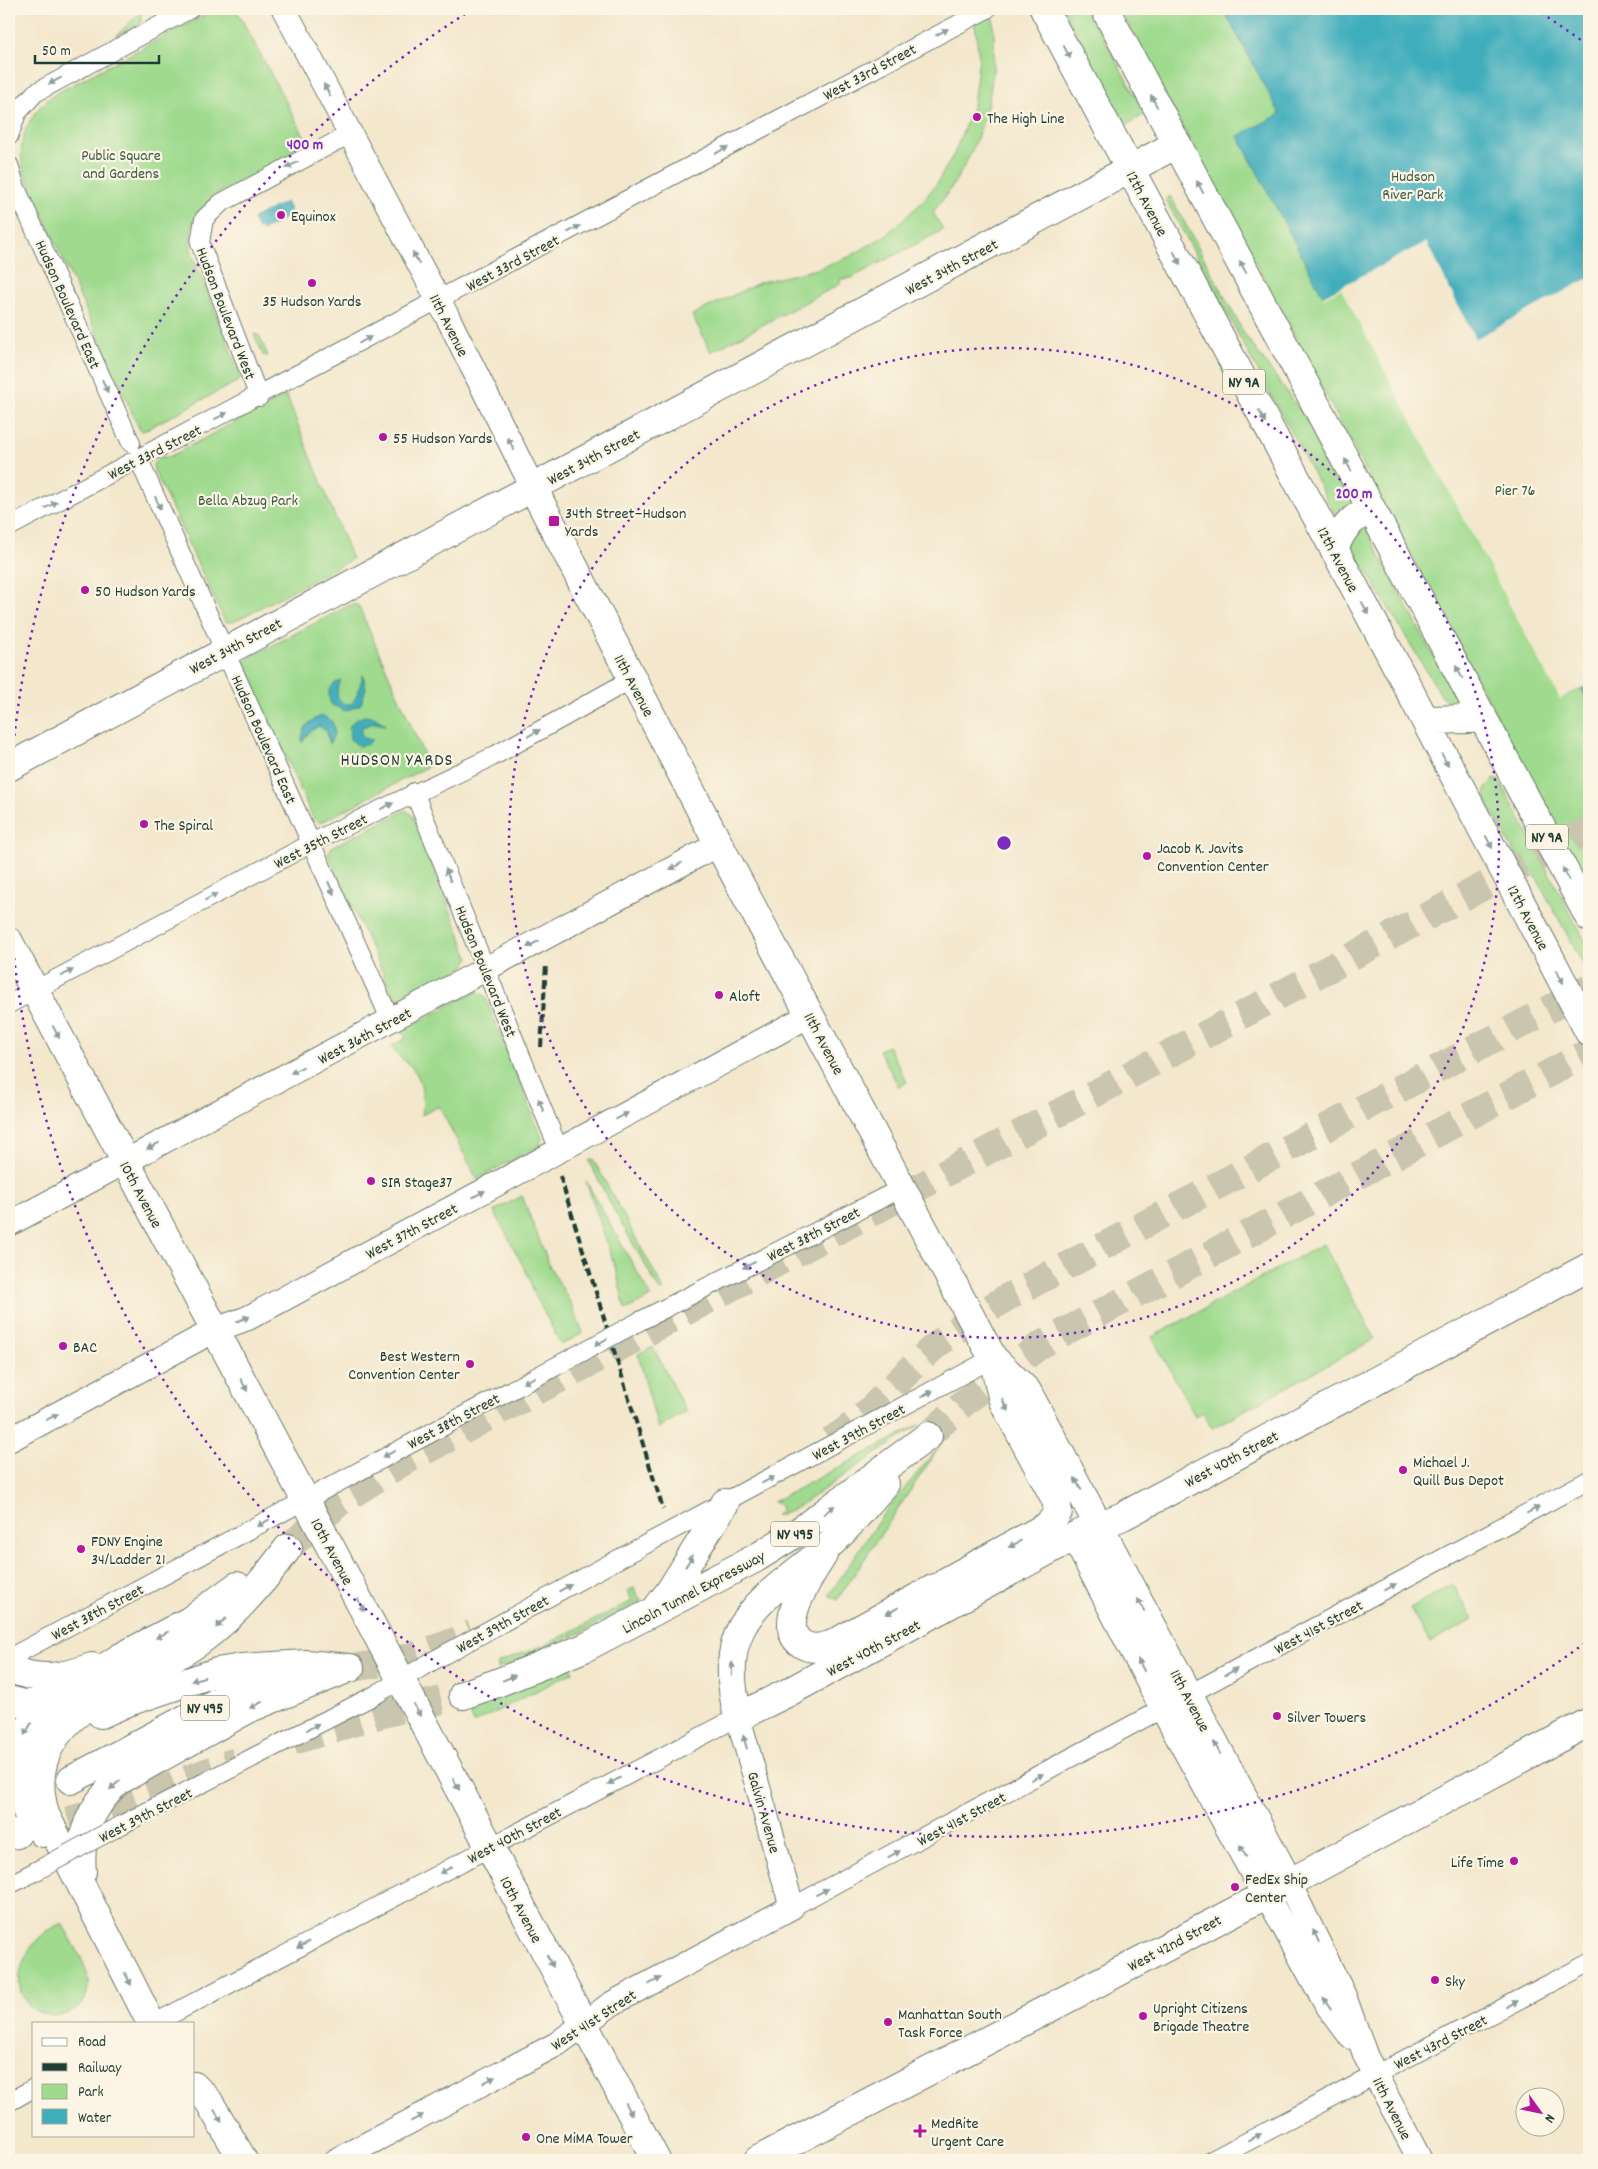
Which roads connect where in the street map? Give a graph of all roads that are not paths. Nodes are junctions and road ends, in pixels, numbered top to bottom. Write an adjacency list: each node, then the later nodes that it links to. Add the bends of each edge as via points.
1 (190, 9): 7 (street, one-way to 7, via 35,93 17,113)
2 (284, 9): 6 (main road, 11th Avenue, one-way to 2)
3 (987, 9): 11 (street, West 33rd Street, one-way to 3)
4 (1044, 9): 10 (main road, 12th Avenue / NY 9A, one-way to 10)
5 (1105, 9): 8 (main road, NY 9A, one-way to 5)
6 (350, 134): 11 (main road, 11th Avenue, one-way to 6); 12 (street, Hudson Boulevard West, one-way to 12, via 221,203 201,226 202,252)
7 (9, 136)
8 (1177, 144): 10 (main road, West 34th Street); 15 (main road, NY 9A, one-way to 8)
9 (9, 165): 13 (street, Hudson Boulevard East, one-way to 13, via 16,188)
10 (1130, 170): 14 (main road, West 34th Street); 17 (main road, 12th Avenue / NY 9A, one-way to 17)
11 (439, 301): 12 (street, West 33rd Street, one-way to 11); 14 (main road, 11th Avenue, one-way to 11)
12 (259, 397): 13 (street, West 33rd Street, one-way to 12)
13 (134, 450): 16 (street, West 33rd Street, one-way to 13); 18 (street, Hudson Boulevard East, one-way to 18)
14 (533, 488): 18 (main road, West 34th Street); 19 (main road, 11th Avenue)
15 (1371, 508): 17 (main road, via 1351,520); 20 (main road, NY 9A, one-way to 15)
16 (9, 527)
17 (1334, 550): 21 (main road, 12th Avenue / NY 9A, one-way to 21)
18 (225, 650): 22 (main road, West 34th Street); 24 (street, Hudson Boulevard East)
19 (632, 679): 23 (street, West 35th Street, one-way to 19, via 492,757); 25 (main road, 11th Avenue)
20 (1482, 715): 21 (main road, via 1471,719); 26 (main road, NY 9A, one-way to 20)
21 (1424, 720): 33 (main road, 12th Avenue / NY 9A, one-way to 33)
22 (9, 767)
23 (414, 792): 24 (street, West 35th Street, one-way to 23); 28 (street, Hudson Boulevard West, one-way to 23)
24 (312, 843): 29 (street, West 35th Street, one-way to 24); 32 (street, Hudson Boulevard East, one-way to 32)
25 (719, 844): 28 (main road, West 36th Street, one-way to 28); 31 (main road, 11th Avenue)
26 (1589, 917)
27 (9, 942): 29 (main road, 10th Avenue)
28 (486, 969): 32 (main road, West 36th Street); 34 (street, Hudson Boulevard West, one-way to 28)
29 (34, 990): 30 (street, West 35th Street); 35 (main road, 10th Avenue, one-way to 35)
30 (9, 1004)
31 (810, 1015): 34 (main road, West 37th Street, one-way to 31); 36 (main road, 11th Avenue)
32 (391, 1021): 35 (main road, West 36th Street, one-way to 35)
33 (1589, 1032)
34 (559, 1150): 39 (main road, West 37th Street, one-way to 34, via 248,1318)
35 (125, 1162): 37 (main road, West 36th Street); 39 (main road, 10th Avenue)
36 (902, 1188): 40 (main road, 11th Avenue); 43 (street, West 38th Street, one-way to 43, bridge, via 638,1322)
37 (9, 1224)
38 (1589, 1267): 46 (main road, West 40th Street)
39 (215, 1330): 41 (main road, West 37th Street, one-way to 39); 43 (main road, 10th Avenue, one-way to 43)
40 (994, 1358): 44 (street, West 39th Street, one-way to 40); 45 (main road, 11th Avenue, one-way to 45, via 1003,1401 1056,1500); 46 (main road, 11th Avenue, one-way to 40, via 1027,1391)
41 (9, 1440)
42 (1589, 1480): 57 (street, West 41st Street, one-way to 42)
43 (306, 1500): 52 (street, West 38th Street, one-way to 52); 55 (main road, 10th Avenue, one-way to 55)
44 (725, 1503): 50 (main road, one-way to 44, via 670,1591); 55 (street, West 39th Street, one-way to 44, via 600,1568)
45 (1066, 1527): 46 (main road, West 40th Street); 48 (main road, West 40th Street); 49 (main road, West 40th Street, one-way to 49, via 1049,1525); 60 (main road, 11th Avenue, one-way to 45)
46 (1100, 1527): 57 (main road, 11th Avenue, one-way to 46)
47 (829, 1545): 49 (main road, one-way to 47, via 831,1645 822,1648 804,1646 794,1636 793,1614); 50 (main road, Lincoln Tunnel Expressway / NY 495, one-way to 47, via 756,1558 804,1528 928,1436); 61 (main road, one-way to 47, via 732,1687 732,1661 745,1621 774,1587)
48 (1016, 1568): 49 (main road); 61 (main road, West 40th Street)
49 (935, 1588)
50 (651, 1614): 56 (main road, Lincoln Tunnel Expressway / NY 495, one-way to 50, via 554,1661)
51 (121, 1657): 53 (main road, via 55,1678 28,1676); 59 (main road); 65 (main road, via 204,1612 288,1548 255,1589 199,1642 93,1701 63,1728 46,1757 41,1788 45,1814)
52 (9, 1658)
53 (9, 1668)
54 (350, 1668): 63 (main road, NY 495, via 245,1688); 65 (main road, one-way to 65, via 306,1664 218,1672 128,1702 93,1719 70,1741 54,1780 55,1805); 68 (main road, one-way to 68, via 250,1708 118,1781 101,1798 89,1819 80,1859)
55 (401, 1680): 64 (main road, 10th Avenue, one-way to 64); 66 (street, West 39th Street, one-way to 55, bridge)
56 (463, 1694)
57 (1188, 1694): 60 (street, West 41st Street); 67 (main road, 11th Avenue, one-way to 57)
58 (9, 1700): 59 (main road, via 24,1704)
59 (51, 1703): 65 (main road, one-way to 65, via 25,1733 18,1751 14,1782 29,1816)
60 (1164, 1708): 67 (main road, 11th Avenue, one-way to 60); 69 (street, West 41st Street, one-way to 60)
61 (738, 1717): 64 (street, West 40th Street, one-way to 64); 69 (main road, Galvin Avenue, one-way to 61)
62 (1589, 1722): 67 (main road, West 42nd Street)
63 (71, 1780)
64 (490, 1847): 72 (street, West 40th Street, one-way to 72); 73 (main road, 10th Avenue, one-way to 73)
65 (69, 1864): 68 (main road)
66 (9, 1885)
67 (1277, 1888): 74 (main road, 11th Avenue, one-way to 67, via 1344,1996); 81 (main road, West 42nd Street)
68 (84, 1895): 71 (main road, one-way to 71)
69 (792, 1907): 73 (main road, West 41st Street, one-way to 69, via 612,2004)
70 (1589, 1963): 74 (street, West 43rd Street, one-way to 70)
71 (149, 2022)
72 (157, 2022)
73 (584, 2024): 79 (main road, West 41st Street, one-way to 73, via 559,2043); 80 (main road, 10th Avenue, one-way to 80)
74 (1371, 2066): 82 (street, West 43rd Street, one-way to 74); 83 (main road, 11th Avenue)
75 (195, 2087): 78 (main road, one-way to 78, via 208,2100)
76 (32, 2089): 77 (street)
77 (9, 2102)
78 (243, 2160)
79 (337, 2160)
80 (656, 2160)
81 (758, 2160)
82 (1212, 2160)
83 (1420, 2160)

